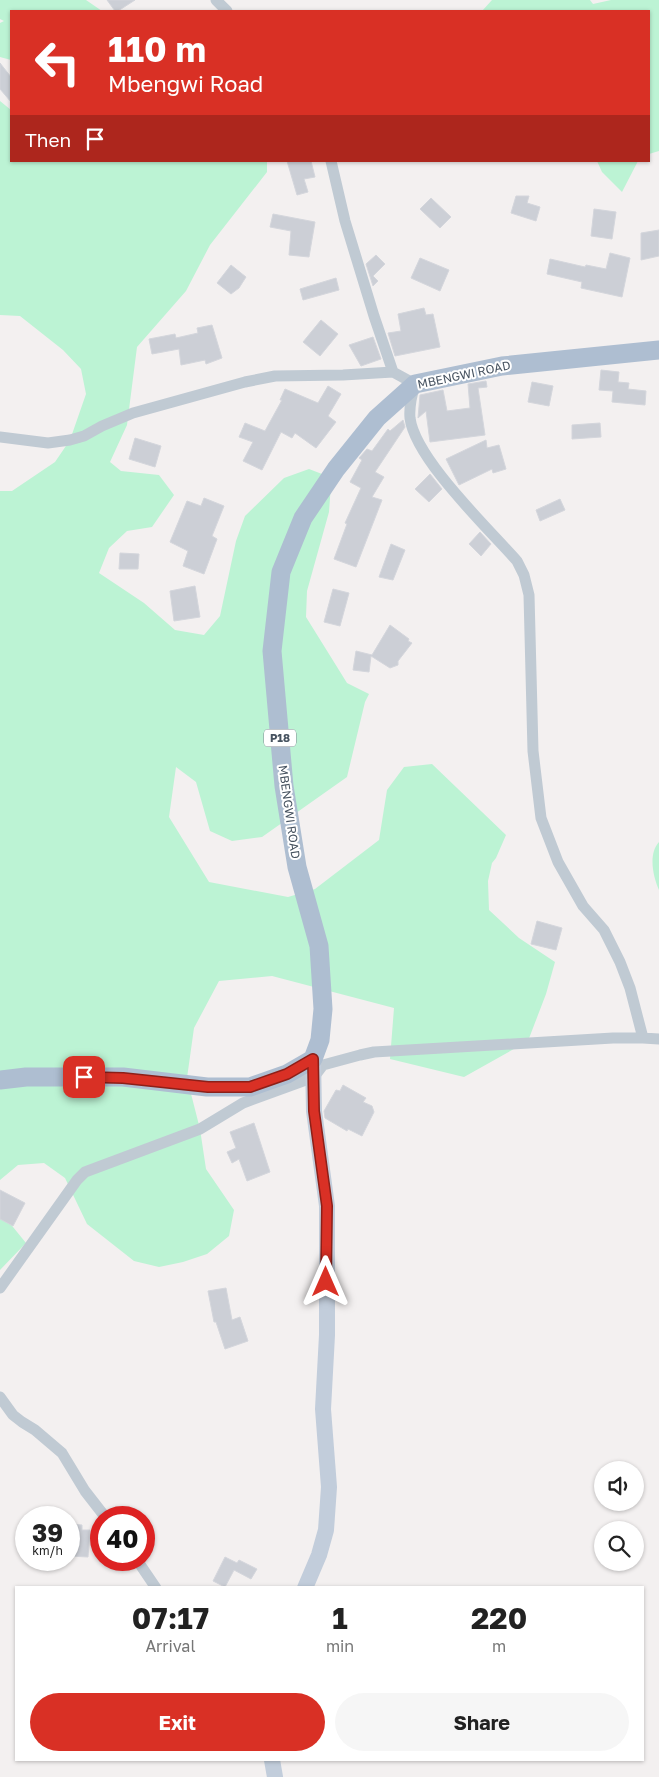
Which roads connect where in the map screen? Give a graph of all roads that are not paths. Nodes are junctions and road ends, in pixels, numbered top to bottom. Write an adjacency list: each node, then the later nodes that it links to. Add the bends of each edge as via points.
1 (216, 0): 2 (street)
2 (226, 10)
3 (331, 162): 5 (street, via 345,221)
4 (659, 350): 6 (main road, MBENGWI ROAD, via 502,366)
5 (393, 372): 6 (street); 7 (street, via 275,376 133,413 70,440 48,443)
6 (414, 384): 8 (street, via 410,417 419,444 448,484 518,561 524,575 528,595 534,751 541,818 558,862 583,906 604,930 620,962); 10 (main road, MBENGWI ROAD / P18, via 377,418 336,469 303,518 281,572 272,650 284,786 297,867 319,946 323,1009)
7 (0, 437)
8 (643, 1038): 9 (street); 10 (street, via 374,1052)
9 (659, 1040)
10 (314, 1068): 11 (main road, via 250,1087 208,1087 123,1078 26,1077); 12 (street, via 243,1103 200,1129 85,1172); 17 (street, via 314,1111 327,1206 327,1336 323,1409 329,1495 326,1530)
11 (0, 1080)
12 (0, 1288)
13 (0, 1397): 14 (street, via 13,1415 62,1452)
14 (97, 1506)
15 (144, 1571): 16 (street)
16 (155, 1586)
17 (306, 1586)
18 (272, 1761): 19 (street)
19 (275, 1777)

